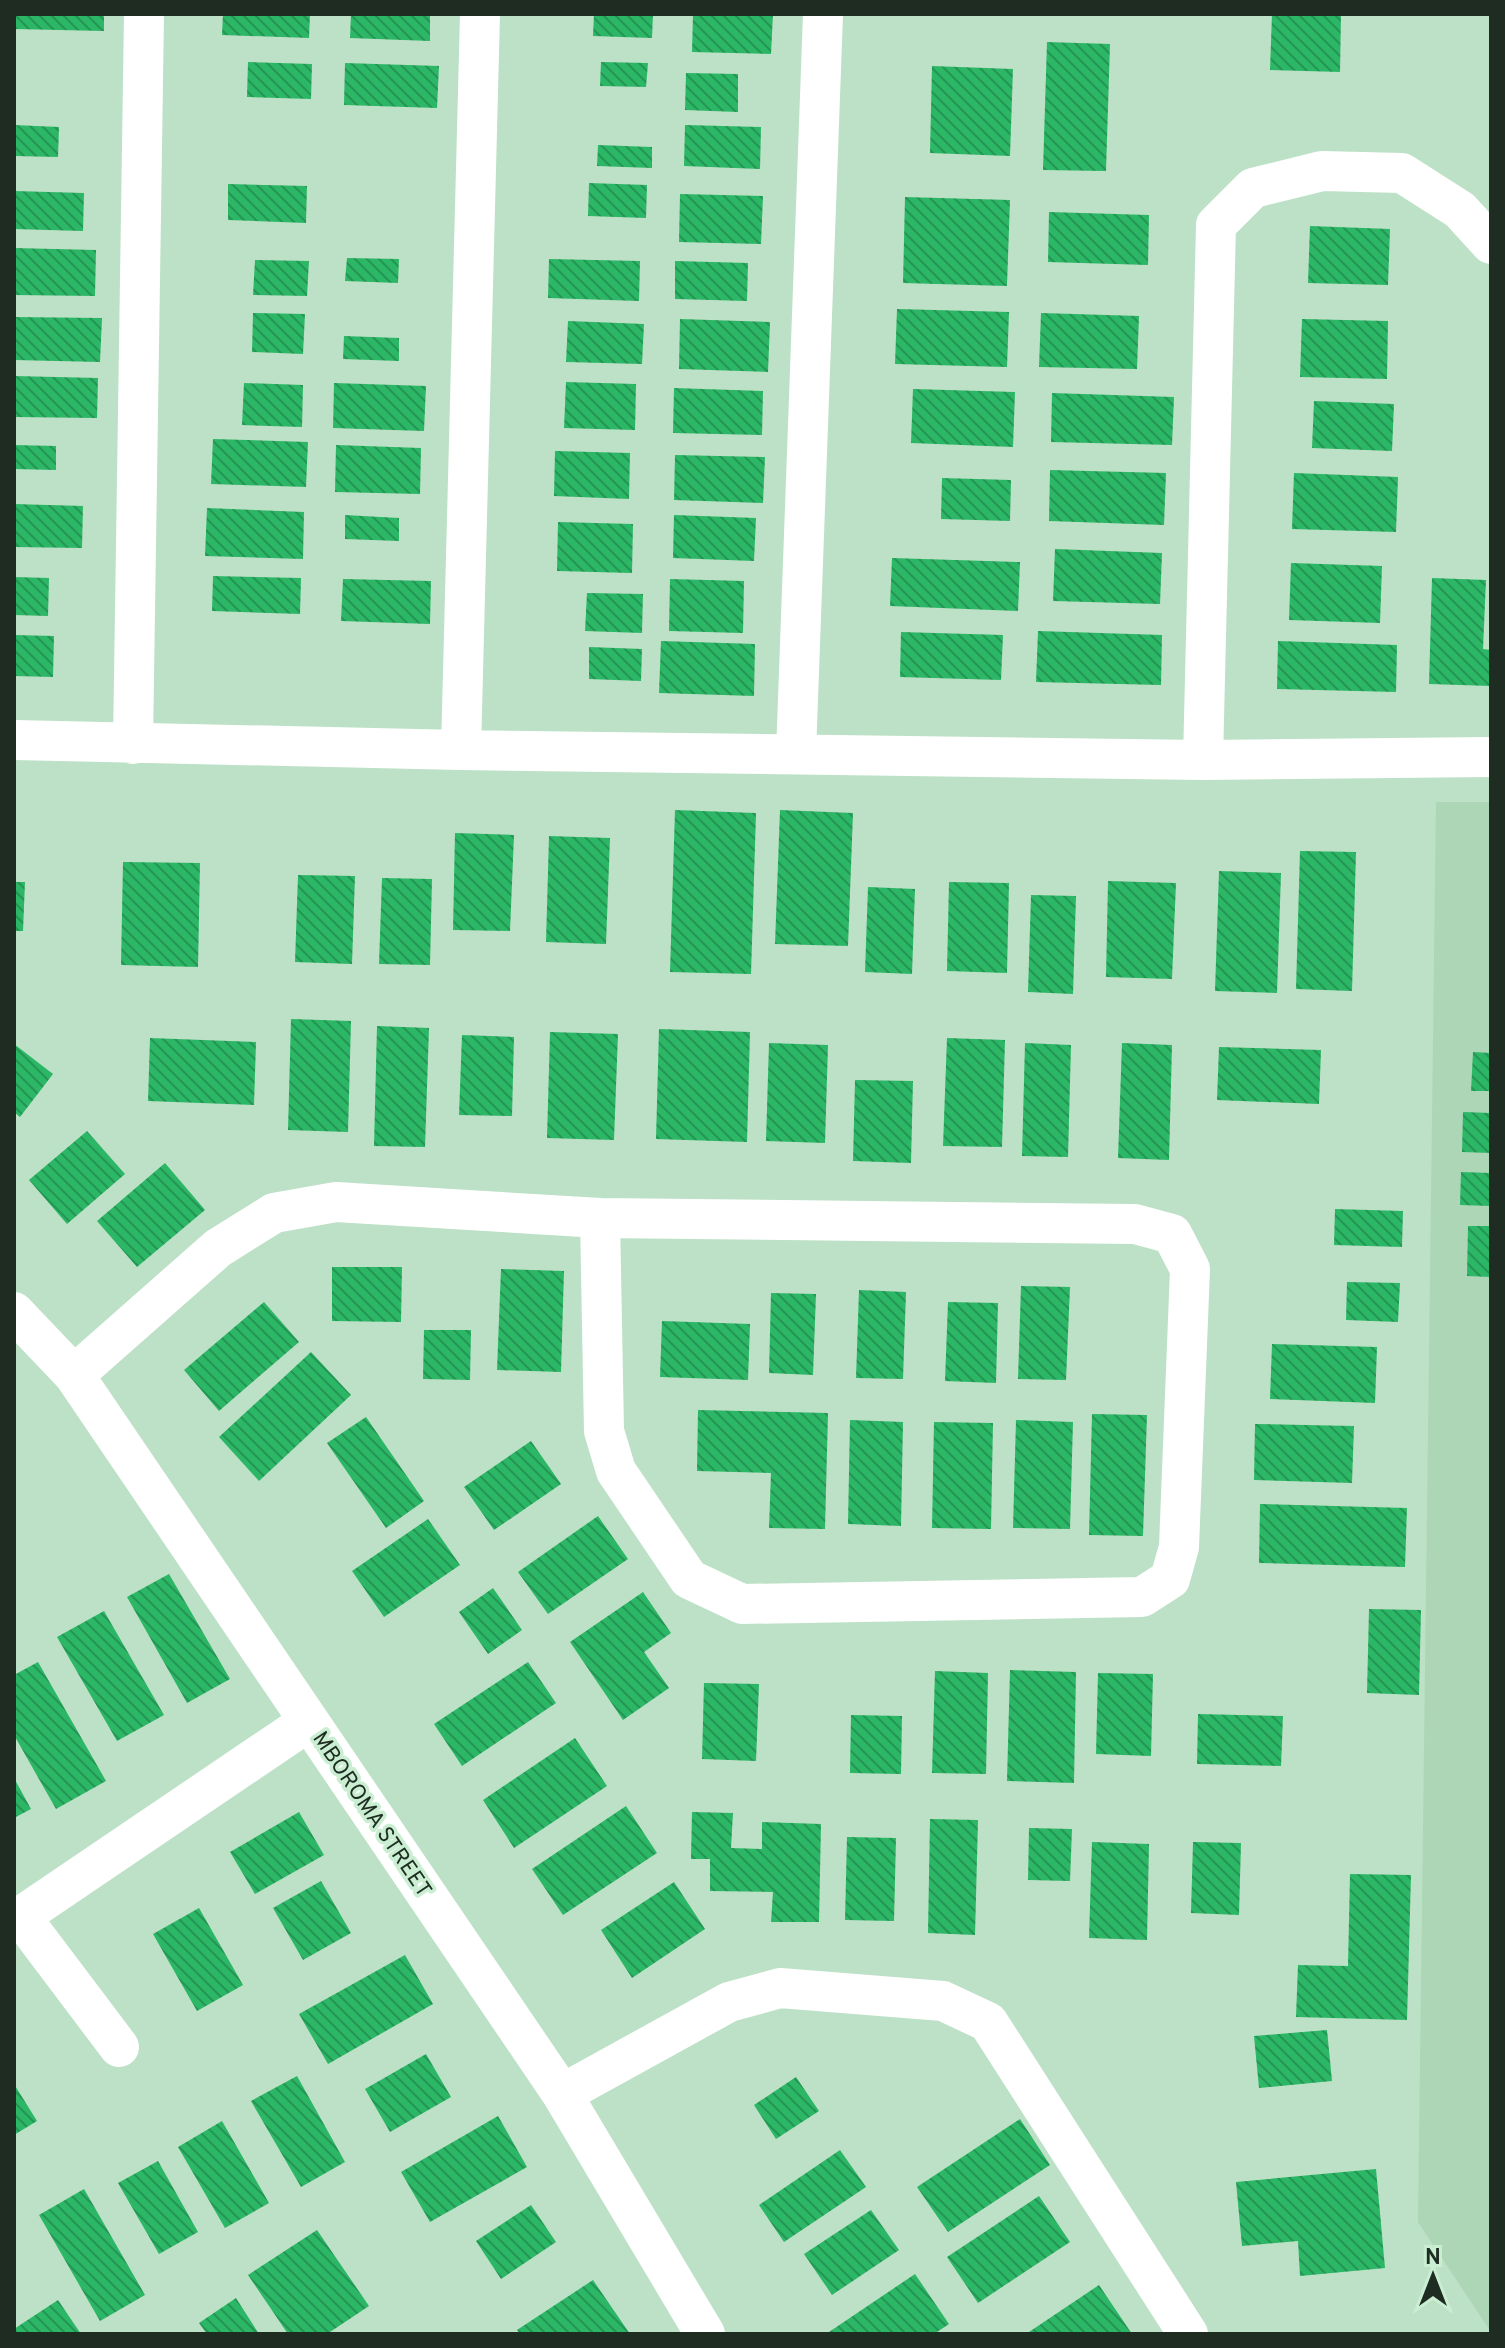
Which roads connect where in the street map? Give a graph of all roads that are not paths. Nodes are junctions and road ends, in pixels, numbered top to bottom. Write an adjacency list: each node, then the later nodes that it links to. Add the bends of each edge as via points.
1 (144, 14): 6 (street)
2 (480, 14): 7 (street)
3 (823, 14): 8 (street)
4 (1491, 244): 10 (street, via 1460,210 1402,173 1322,171 1253,188 1216,225)
5 (14, 740): 6 (street)
6 (133, 744): 7 (street)
7 (461, 750): 8 (street)
8 (796, 754): 10 (street)
9 (1491, 757): 10 (street)
10 (1203, 760)
11 (600, 1218): 11 (street, via 1135,1224 1172,1234 1190,1269 1179,1547 1170,1579 1142,1597 742,1604 689,1579 616,1471 604,1431); 13 (street, via 336,1202 274,1213 218,1248)
12 (14, 1312): 13 (street, MBOROMA STREET)
13 (74, 1375): 14 (street, MBOROMA STREET)
14 (308, 1722): 15 (street); 17 (street, MBOROMA STREET)
15 (18, 1919): 16 (street)
16 (119, 2047)
17 (562, 2094): 18 (street, MBOROMA STREET); 19 (street, via 729,2002 780,1988 943,2001 988,2022)
18 (705, 2334)
19 (1188, 2334)

